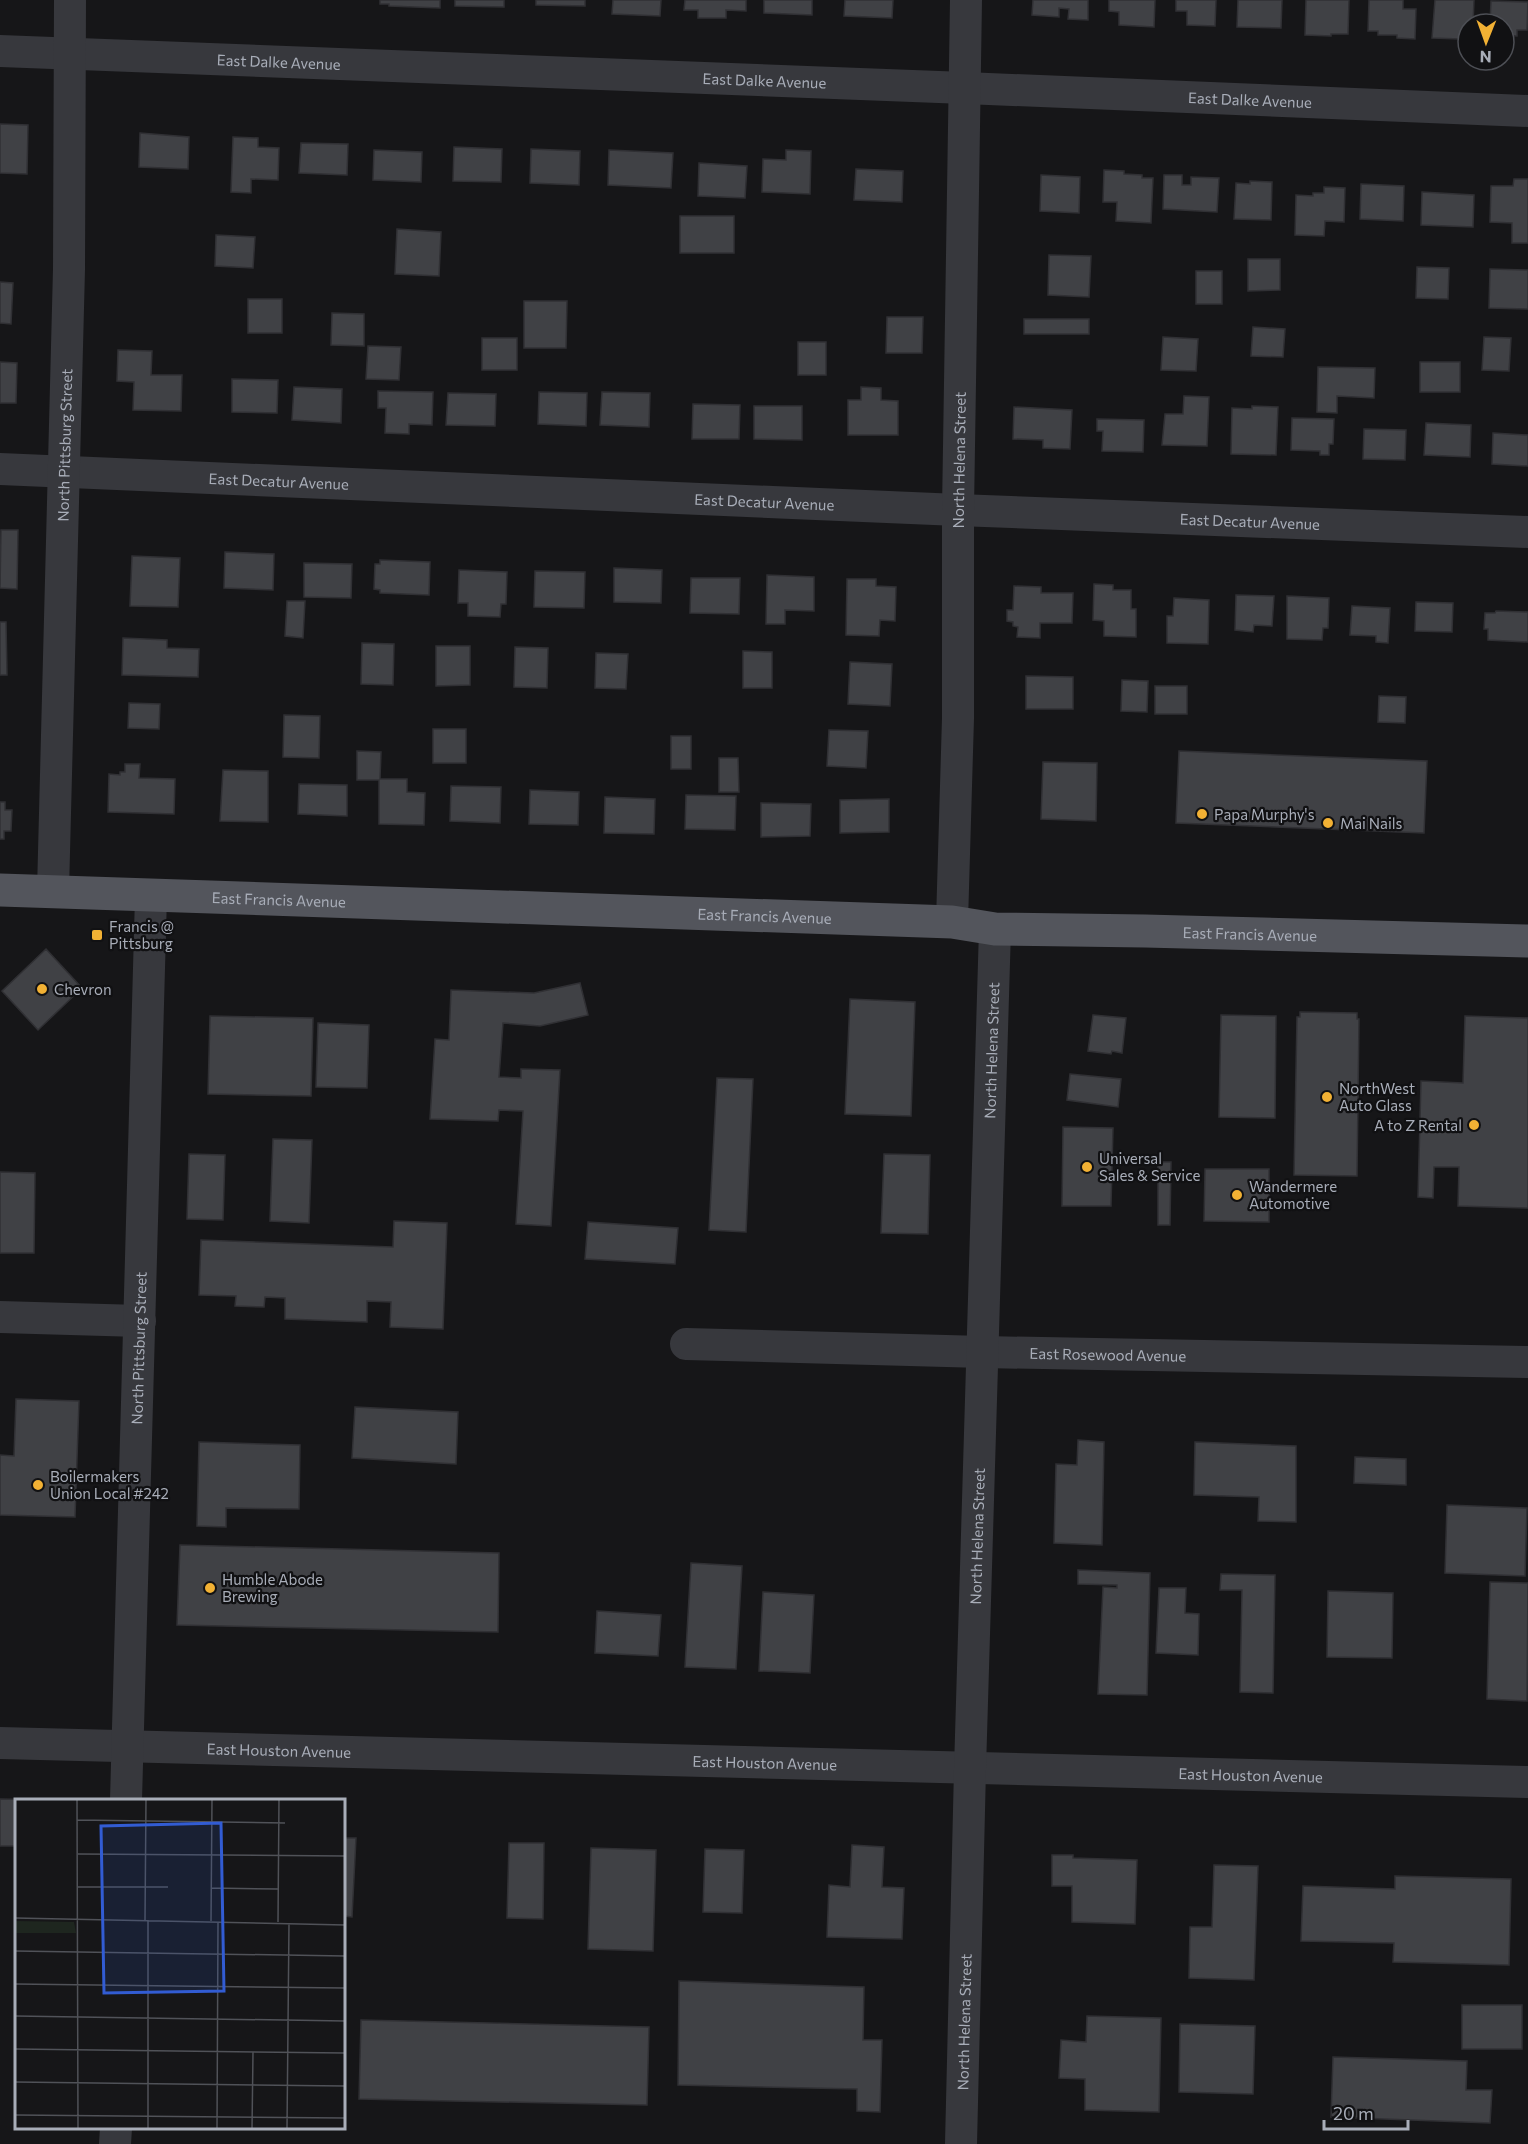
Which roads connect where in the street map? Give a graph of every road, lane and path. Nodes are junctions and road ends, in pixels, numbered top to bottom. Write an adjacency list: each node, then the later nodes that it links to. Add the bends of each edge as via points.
1 (70, 0): 4 (street, North Pittsburg Street)
2 (966, 0): 5 (street, North Helena Street)
3 (0, 51): 4 (street, East Dalke Avenue)
4 (68, 53): 5 (street, East Dalke Avenue); 8 (street, North Pittsburg Street, via 69,269)
5 (965, 88): 6 (street, East Dalke Avenue); 9 (street, North Helena Street)
6 (1528, 111)
7 (0, 469): 8 (street, East Decatur Avenue)
8 (64, 470): 9 (street, East Decatur Avenue); 12 (street, North Pittsburg Street)
9 (958, 510): 10 (street, East Decatur Avenue); 14 (street, North Helena Street, via 958,718)
10 (1528, 532)
11 (0, 890): 12 (main road, East Francis Avenue)
12 (53, 891): 13 (main road, East Francis Avenue)
13 (151, 896): 14 (main road, East Francis Avenue); 18 (street, North Pittsburg Street)
14 (952, 922): 15 (main road, East Francis Avenue)
15 (995, 929): 16 (main road, East Francis Avenue); 20 (street, North Helena Street)
16 (1528, 941)
17 (0, 1317): 18 (street)
18 (140, 1321): 23 (street, North Pittsburg Street)
19 (686, 1344): 20 (street, East Rosewood Avenue)
20 (983, 1352): 21 (street, East Rosewood Avenue); 24 (street, North Helena Street)
21 (1528, 1362)
22 (0, 1743): 23 (street, East Houston Avenue)
23 (128, 1746): 24 (street, East Houston Avenue); 26 (street, North Pittsburg Street)
24 (970, 1769): 25 (street, East Houston Avenue); 29 (street, North Helena Street)
25 (1528, 1782)
26 (126, 1799)
27 (116, 2129): 28 (street)
28 (115, 2144)
29 (961, 2144)

